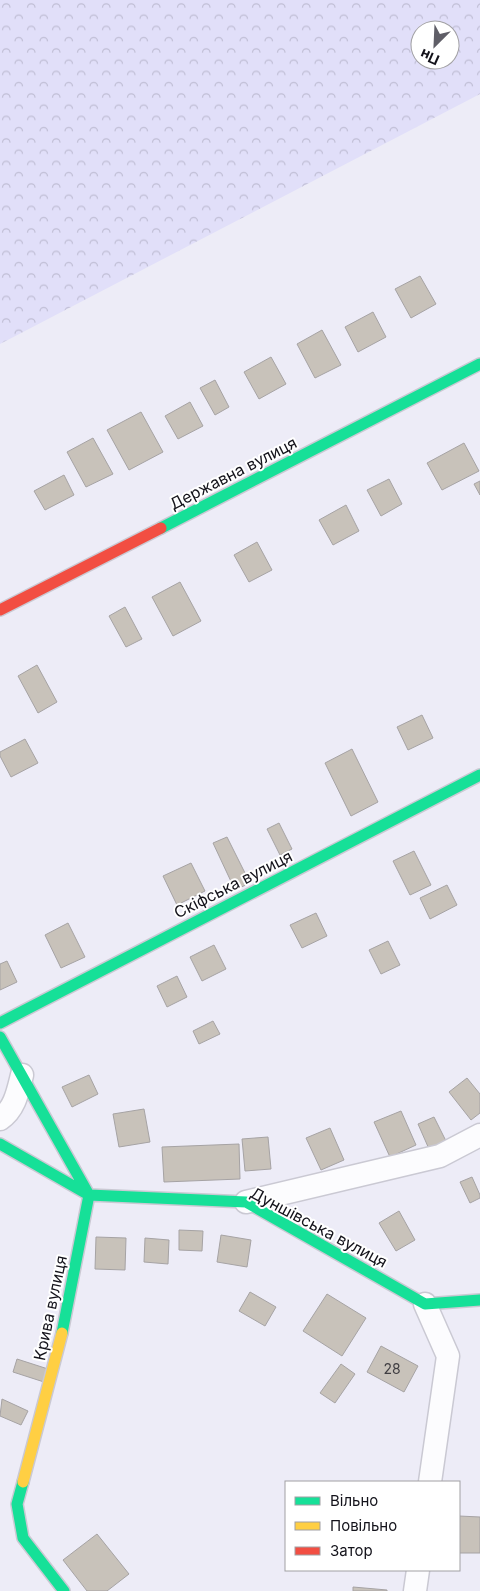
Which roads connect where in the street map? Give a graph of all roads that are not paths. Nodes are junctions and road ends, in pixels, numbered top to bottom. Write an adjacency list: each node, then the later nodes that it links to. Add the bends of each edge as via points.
1 (480, 364): 2 (street, Державна вулиця)
2 (0, 610)
3 (480, 775): 4 (street, Скіфська вулиця)
4 (0, 1022)
5 (0, 1037): 6 (street)
6 (22, 1075): 7 (street, via 16,1099); 10 (street)
7 (0, 1119)
8 (480, 1135): 11 (street, via 440,1156)
9 (0, 1144): 10 (street, Дуншівська вулиця)
10 (89, 1195): 11 (street, Дуншівська вулиця); 16 (street, Крива вулиця, via 60,1350 17,1504 23,1538)
11 (246, 1202): 13 (street, Дуншівська вулиця)
12 (480, 1300): 13 (street)
13 (425, 1304): 14 (street, via 448,1356)
14 (430, 1481)
15 (418, 1571): 17 (street)
16 (64, 1591)
17 (415, 1591)

